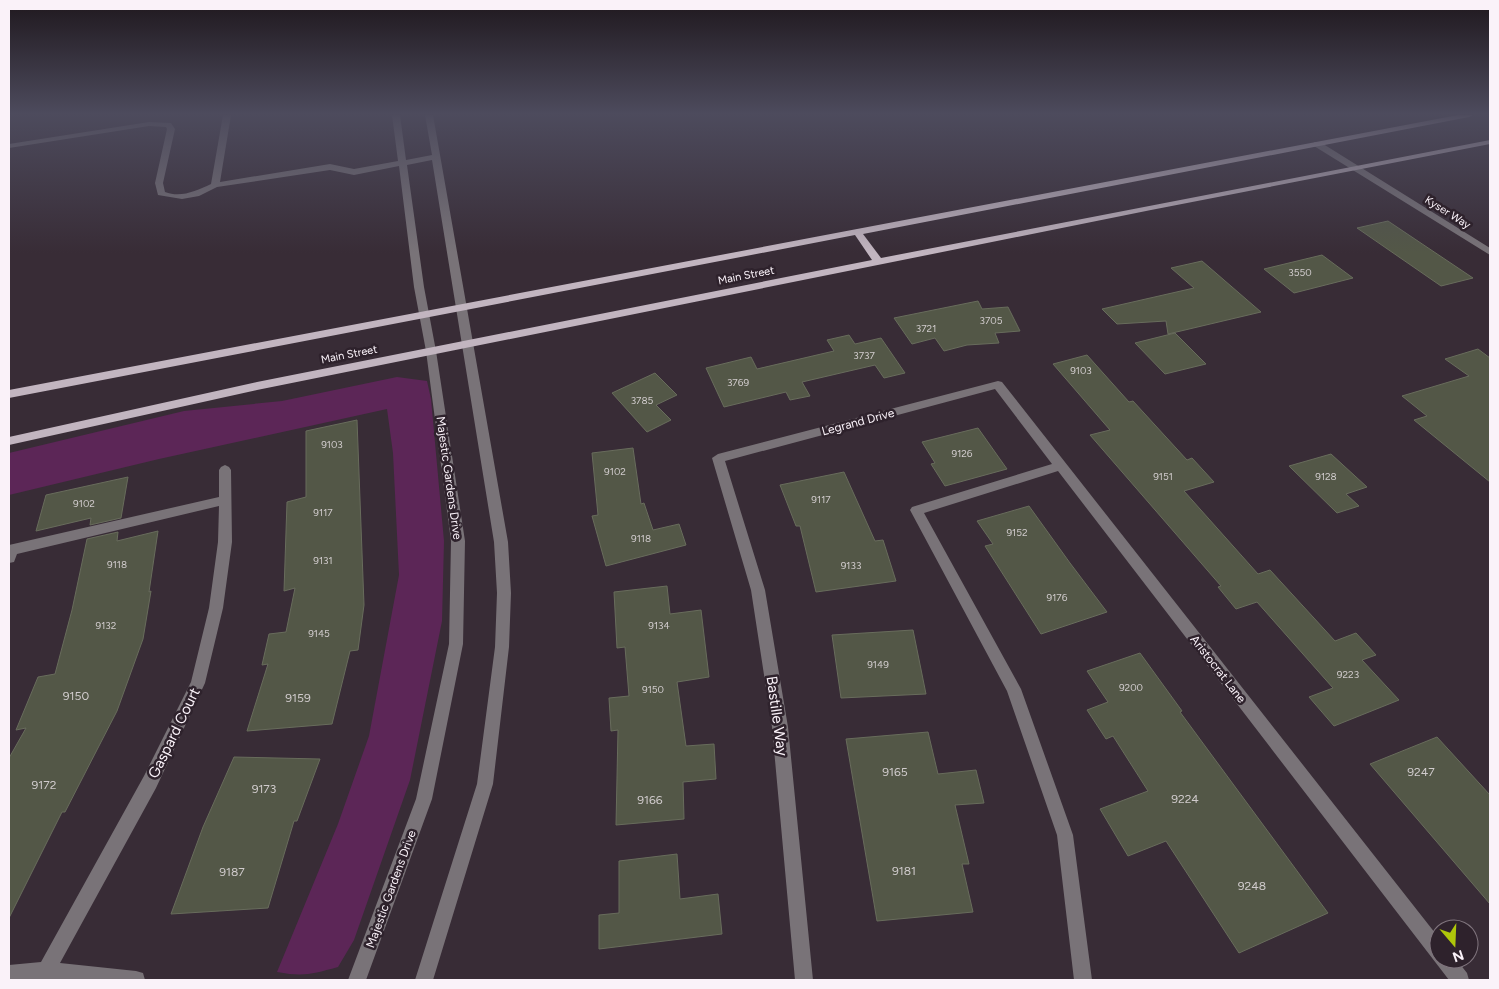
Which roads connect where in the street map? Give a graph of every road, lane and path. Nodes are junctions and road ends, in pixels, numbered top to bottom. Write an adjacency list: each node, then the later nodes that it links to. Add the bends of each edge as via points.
1 (164, 161): 10 (street, via 159,184 162,193 168,196 182,198 199,194)
2 (219, 161): 10 (street)
3 (415, 161): 8 (street)
4 (437, 161): 14 (street)
5 (1227, 161): 11 (main road, Main Street)
6 (1345, 161): 9 (street, Kyser Way)
7 (1391, 161): 9 (main road, Main Street)
8 (403, 163): 10 (street, via 354,172 330,167); 15 (street, Majestic Gardens Drive)
9 (1356, 168): 12 (street, Kyser Way); 13 (main road, Main Street)
10 (215, 185)
11 (857, 232): 13 (main road); 14 (main road, Main Street)
12 (1490, 252)
13 (878, 261): 16 (main road, Main Street)
14 (461, 308): 15 (main road, Main Street); 16 (street)
15 (424, 315): 17 (street, Majestic Gardens Drive); 19 (main road, Main Street)
16 (468, 344): 17 (main road, Main Street); 31 (street, via 501,542 504,593 502,647 485,784)
17 (431, 351): 20 (main road, Main Street); 30 (street, Majestic Gardens Drive, via 458,541 456,644 424,799)
18 (998, 385): 21 (street, Legrand Drive); 22 (street, Aristocrat Lane)
19 (9, 394)
20 (9, 441)
21 (718, 458): 32 (street, Bastille Way, via 758,590 780,727)
22 (1060, 466): 26 (street, Aristocrat Lane); 33 (street, via 916,510 1014,689 1065,835)
23 (225, 470): 24 (street, Gaspard Court)
24 (225, 500): 25 (street, via 12,550); 27 (street, Gaspard Court, via 225,542 216,608 198,683 150,782)
25 (9, 558)
26 (1429, 940)
27 (46, 971): 28 (street); 29 (street)
28 (9, 974)
29 (136, 980)
30 (358, 980)
31 (424, 980)
32 (804, 980)
33 (1083, 980)

